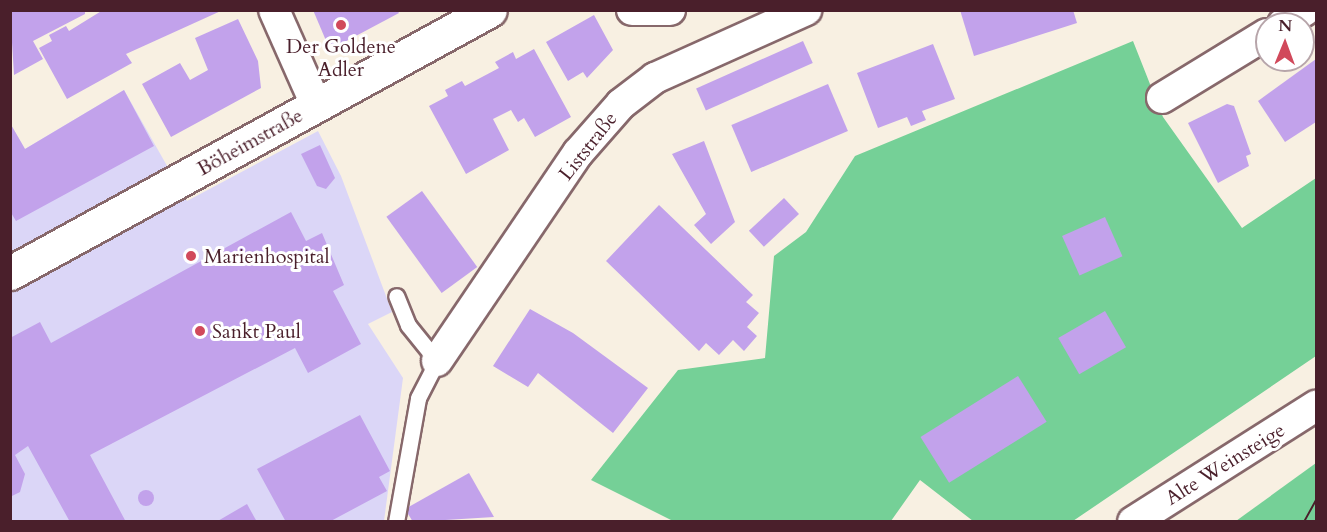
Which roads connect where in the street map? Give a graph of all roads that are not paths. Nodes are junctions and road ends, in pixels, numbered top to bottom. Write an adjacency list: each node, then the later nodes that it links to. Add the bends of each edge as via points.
1 (274, 10): 8 (street)
2 (490, 10): 8 (street, Böheimstraße)
3 (632, 10): 4 (street)
4 (670, 10)
5 (806, 10): 11 (street, Liststraße, via 655,78 621,104 578,153)
6 (1255, 41): 7 (street)
7 (1162, 98)
8 (316, 105): 9 (street, Böheimstraße)
9 (10, 273)
10 (396, 296): 11 (lane, via 408,325)
11 (437, 361): 13 (lane, via 418,398)
12 (1317, 406): 14 (street, Alte Weinsteige)
13 (396, 522)
14 (1132, 522)

